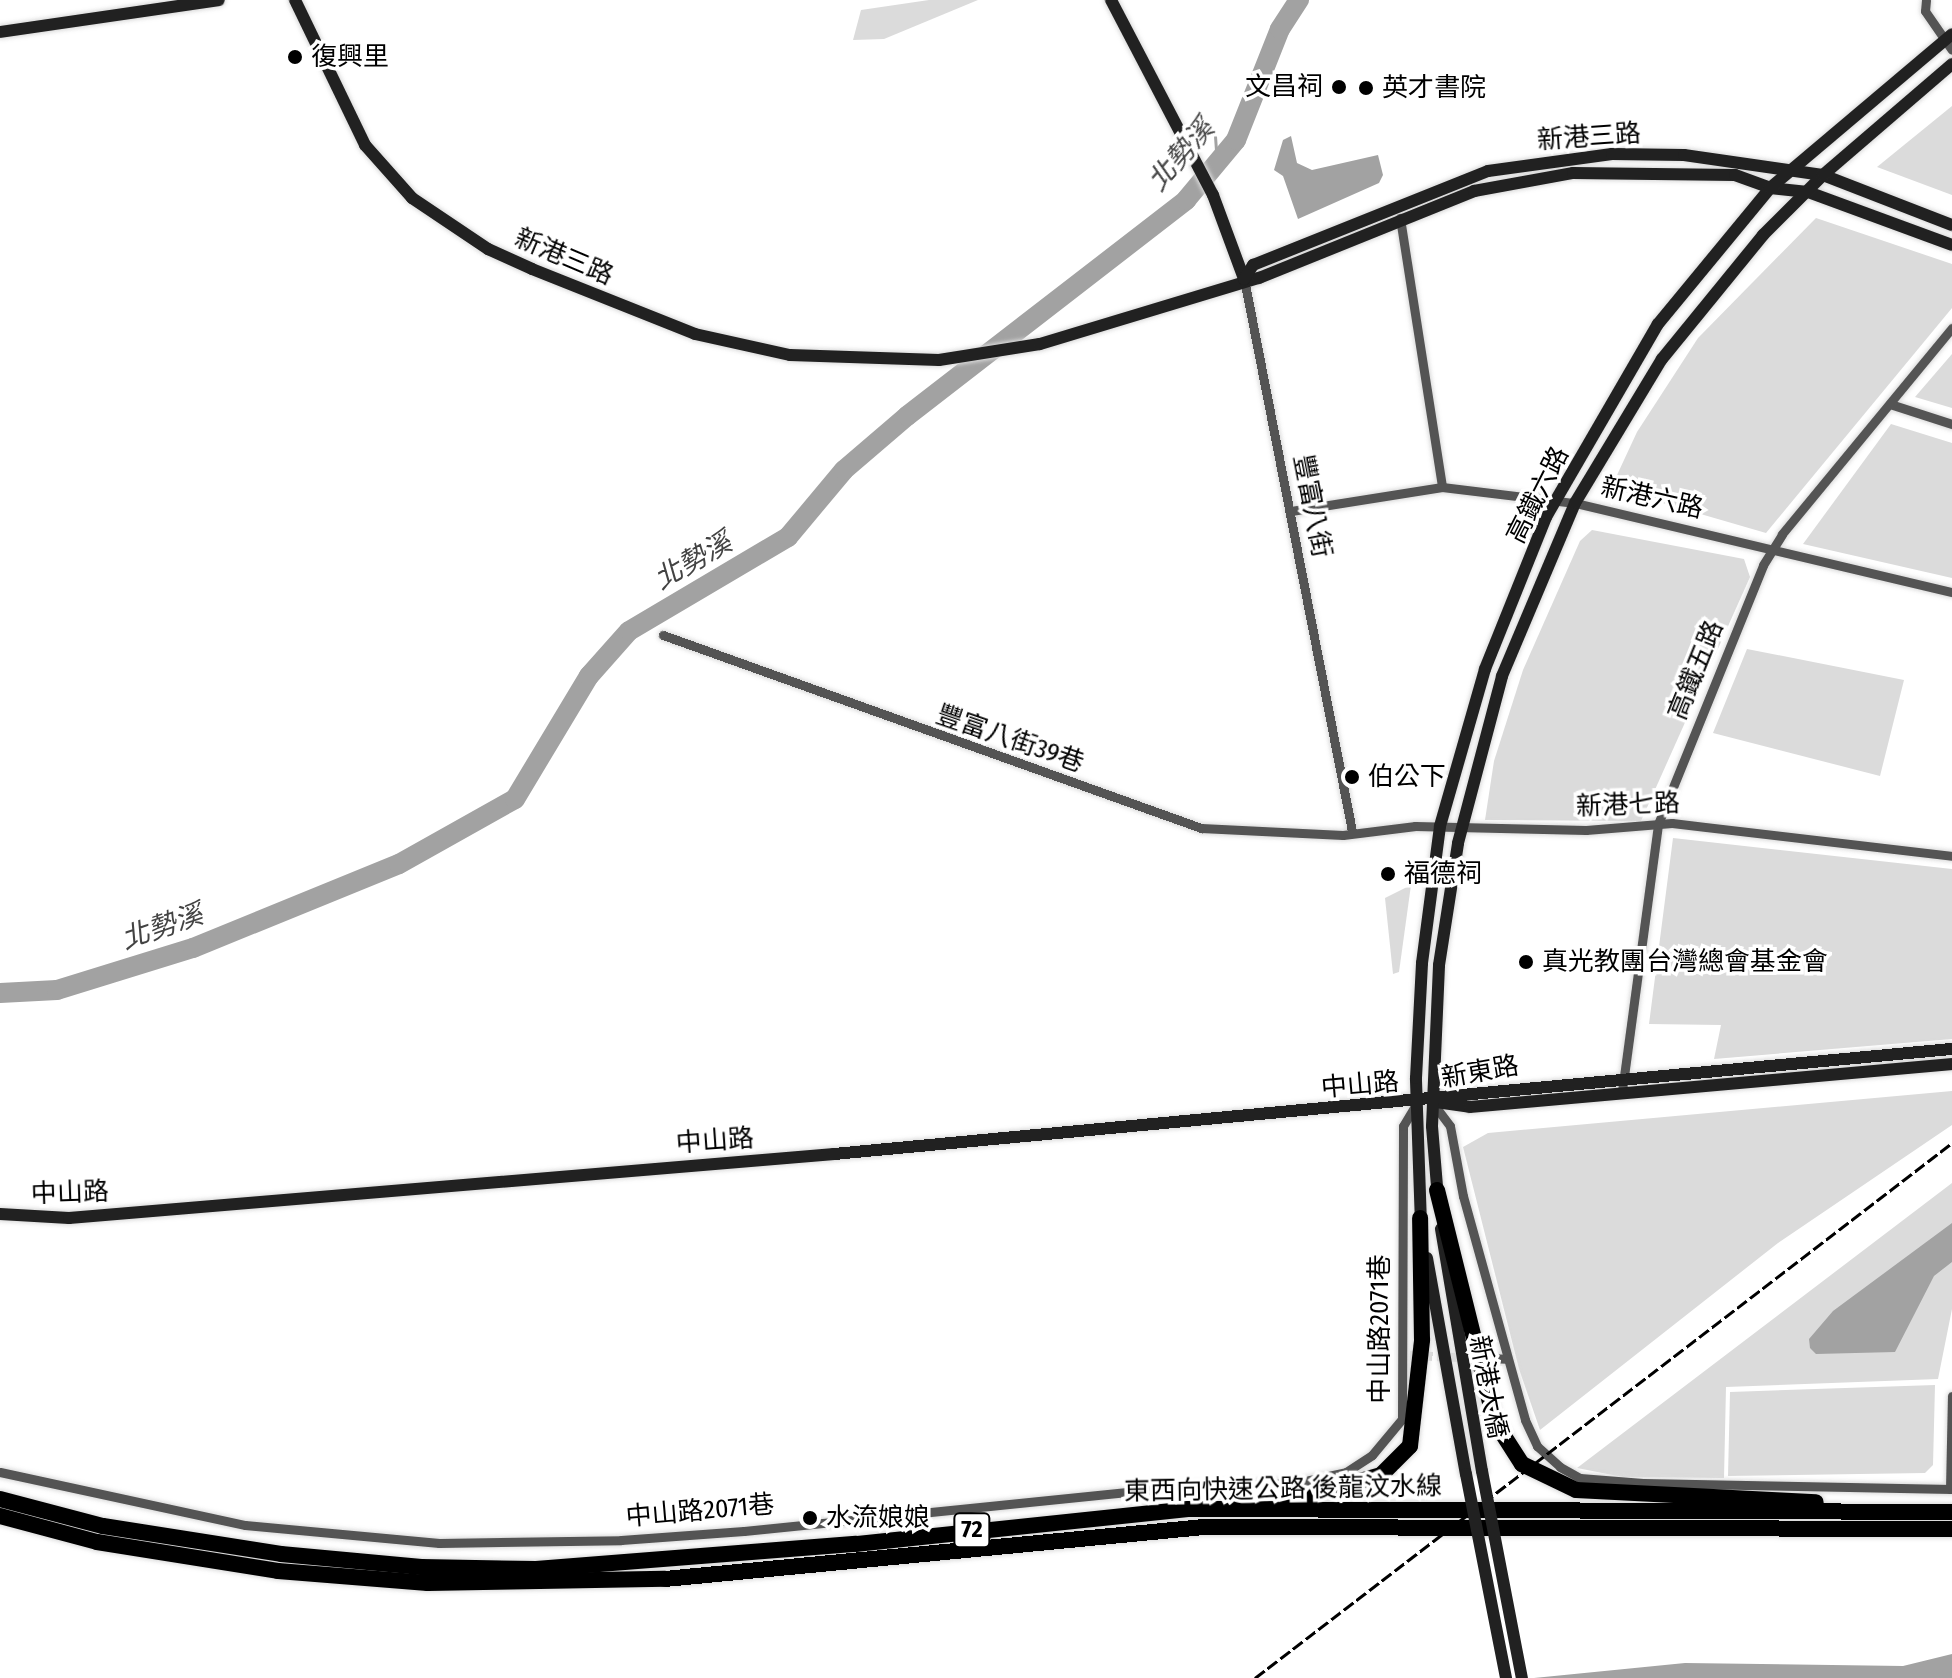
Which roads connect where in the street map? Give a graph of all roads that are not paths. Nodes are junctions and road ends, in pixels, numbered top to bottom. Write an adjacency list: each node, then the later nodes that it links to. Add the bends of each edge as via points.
1 (219, 0): 5 (street)
2 (295, 0): 16 (street, 新港三路, via 347,114 385,172 412,198 488,249 707,337 790,355 939,360 1040,344)
3 (1111, 0): 16 (street, 豐富八街, via 1213,195)
4 (1926, 0): 6 (street, via 1925,11)
5 (0, 32)
6 (1949, 41): 8 (street, 高鐵六路)
7 (1952, 64): 9 (street, 高鐵六路)
8 (1791, 171): 9 (street, 新港三路); 10 (street, 高鐵六路); 12 (street, 新港三路, via 1684,155 1568,158 1488,171)
9 (1823, 175): 11 (street, 高鐵六路); 14 (street, 新港三路)
10 (1770, 188): 11 (street, 新港三路); 13 (street, 新港三路, via 1735,175 1573,173 1520,179); 21 (street, 高鐵六路, via 1658,324)
11 (1808, 192): 15 (street, 新港三路); 22 (street, 高鐵六路, via 1763,235 1662,359)
12 (1397, 204): 13 (street); 16 (street, 新港三路, via 1253,265)
13 (1401, 219): 16 (street, 新港三路, via 1259,278); 20 (street)
14 (1952, 225)
15 (1952, 245)
16 (1244, 279): 23 (street, 豐富八街)
17 (1952, 328): 18 (street, 高鐵五路)
18 (1890, 404): 19 (street); 24 (street, 高鐵五路)
19 (1952, 424)
20 (1442, 487): 21 (street, 新港六路); 23 (street, 新港六路)
21 (1554, 501): 22 (street, 新港六路); 28 (street, 高鐵六路, via 1485,669)
22 (1575, 503): 24 (street, 新港六路); 29 (street, 高鐵六路, via 1502,676)
23 (1291, 511): 30 (street, 豐富八街)
24 (1771, 547): 25 (street, 新港六路); 27 (street, 高鐵五路)
25 (1952, 592)
26 (663, 635): 30 (street, 豐富八街39巷, via 1201,828 1343,835)
27 (1658, 824): 29 (street, 新港七路, via 1586,830); 31 (street, 新港七路); 34 (street, 高鐵五路)
28 (1440, 826): 29 (street, 新港七路); 30 (street, 新港七路); 37 (street, 高鐵六路, via 1422,963)
29 (1462, 827): 36 (street, 高鐵六路, via 1439,965)
30 (1352, 831)
31 (1952, 856)
32 (1952, 1049): 34 (street, 新東路)
33 (1952, 1064): 35 (street, 新東路)
34 (1624, 1076): 35 (street, 高鐵五路); 36 (street, 新東路, via 1467,1092)
35 (1622, 1091): 36 (street, 新東路, via 1470,1107)
36 (1432, 1102): 37 (street, 中山路); 38 (street, 新港大橋); 42 (street, via 1450,1126 1463,1196)
37 (1417, 1103): 39 (street, 中山路, via 69,1218); 40 (street, 新港大橋); 44 (street, 中山路2071巷, via 1403,1126 1407,1355 1402,1419 1372,1455 1346,1472 1296,1483 1179,1487 621,1540 360,1538 245,1525)
38 (1437, 1190): 48 (highway, via 1495,1422 1522,1464 1576,1490 1667,1491); 52 (street, 新港大橋, bridge, via 1444,1267)
39 (0, 1214)
40 (1420, 1218): 47 (highway, via 1422,1340 1410,1446 1381,1475); 51 (street, 新港大橋, bridge)
41 (1484, 1358): 42 (street)
42 (1507, 1359): 45 (street, via 1537,1446 1580,1478)
43 (1952, 1396): 45 (street)
44 (0, 1472)
45 (1951, 1489)
46 (0, 1499): 47 (highway, 東西向快速公路 後龍汶水線 / 72, via 103,1526 281,1554 421,1567 536,1569 856,1544 1112,1515)
47 (1264, 1508): 48 (highway, 東西向快速公路 後龍汶水線 / 72)
48 (1946, 1512)
49 (0, 1516): 50 (highway, 東西向快速公路 後龍汶水線 / 72, via 97,1542 278,1571 458,1583 665,1579 1204,1527)
50 (1952, 1529)
51 (1506, 1678)
52 (1522, 1678)

